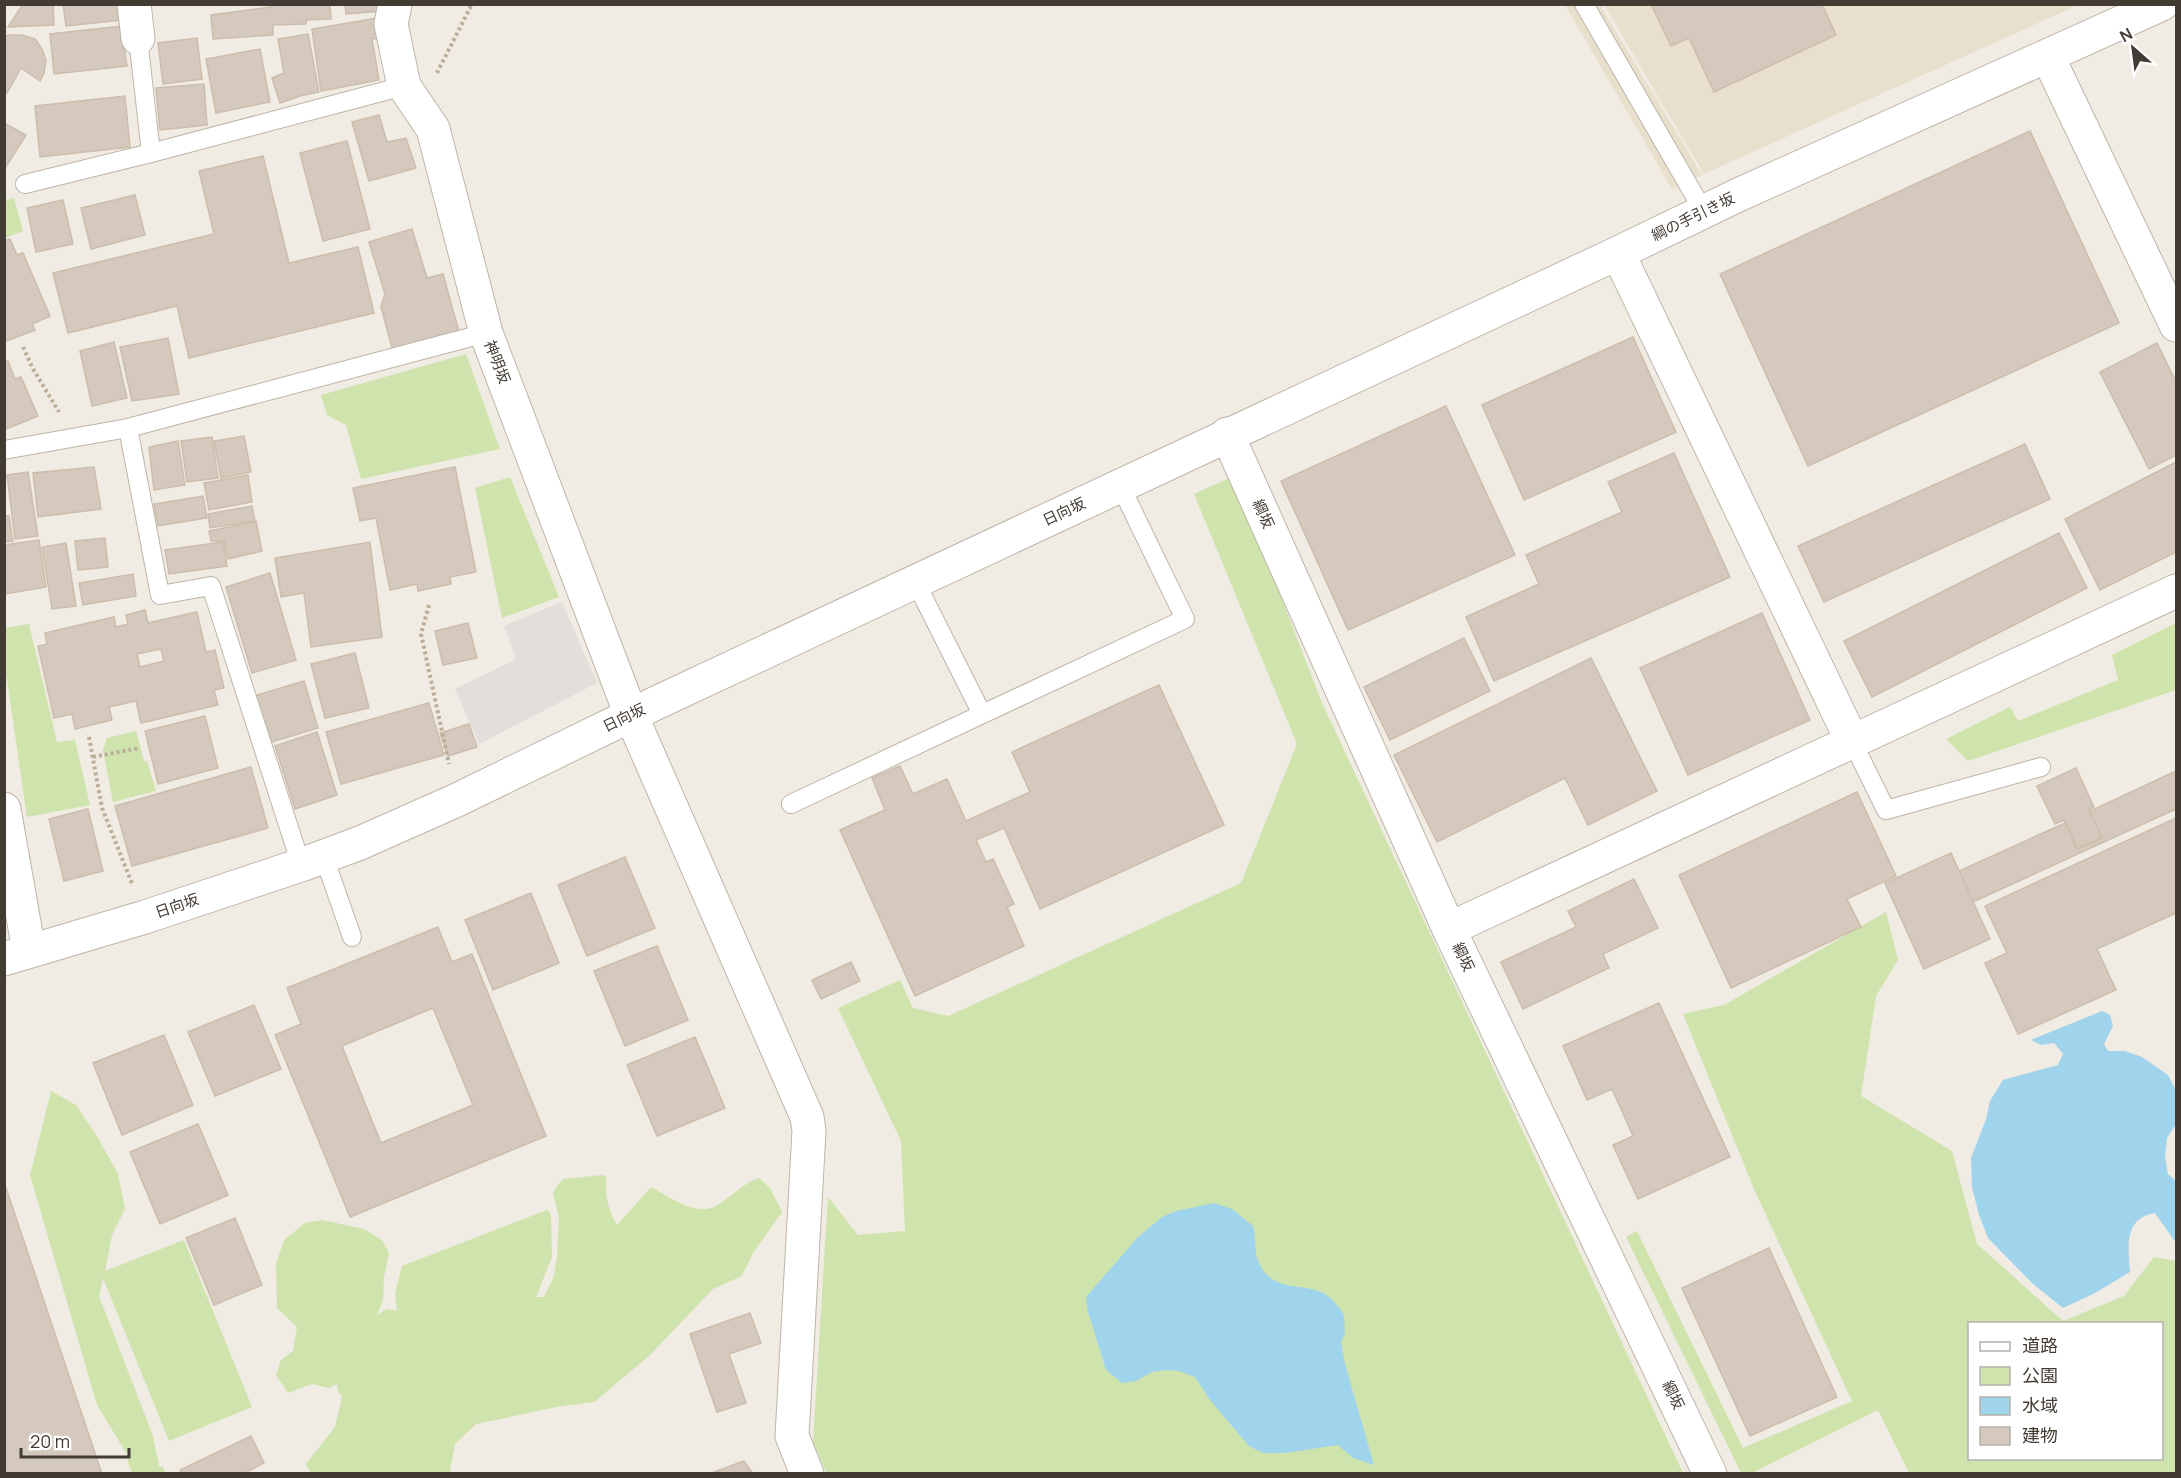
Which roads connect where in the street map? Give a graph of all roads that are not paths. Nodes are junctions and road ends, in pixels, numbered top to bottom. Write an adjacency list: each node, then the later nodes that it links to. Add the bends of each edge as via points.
1 (134, 4): 5 (street)
2 (395, 4): 7 (street, 神明坂, via 391,24)
3 (1584, 4): 10 (lane)
4 (2162, 4): 6 (street, 綱の手引き坂)
5 (138, 38): 8 (lane)
6 (2048, 57): 10 (street, 綱の手引き坂); 12 (street)
7 (404, 86): 8 (lane); 13 (street, 神明坂, via 433,129)
8 (151, 153): 9 (lane)
9 (25, 184)
10 (1704, 212): 11 (street, 綱の手引き坂)
11 (1618, 253): 15 (street, 綱の手引き坂); 22 (street)
12 (2176, 325)
13 (486, 333): 14 (lane); 21 (street, 神明坂)
14 (128, 428): 16 (lane); 26 (lane, via 160,595 211,586)
15 (1227, 434): 17 (street, 日向坂); 27 (street, 綱坂)
16 (4, 450)
17 (1120, 485): 18 (street, 日向坂); 20 (lane, via 1185,619)
18 (915, 581): 20 (lane); 21 (street, 日向坂)
19 (2176, 591): 22 (street)
20 (982, 714): 24 (lane)
21 (631, 715): 26 (street, 日向坂, via 457,800); 30 (street, 神明坂, via 807,1117 792,1436)
22 (1852, 741): 23 (lane, via 1886,810); 27 (street)
23 (2041, 767)
24 (791, 804)
25 (4, 809): 29 (street)
26 (312, 861): 28 (lane); 29 (street, 日向坂)
27 (1449, 929): 31 (street, 綱坂)
28 (352, 937)
29 (17, 955)
30 (807, 1473)
31 (1710, 1473)

